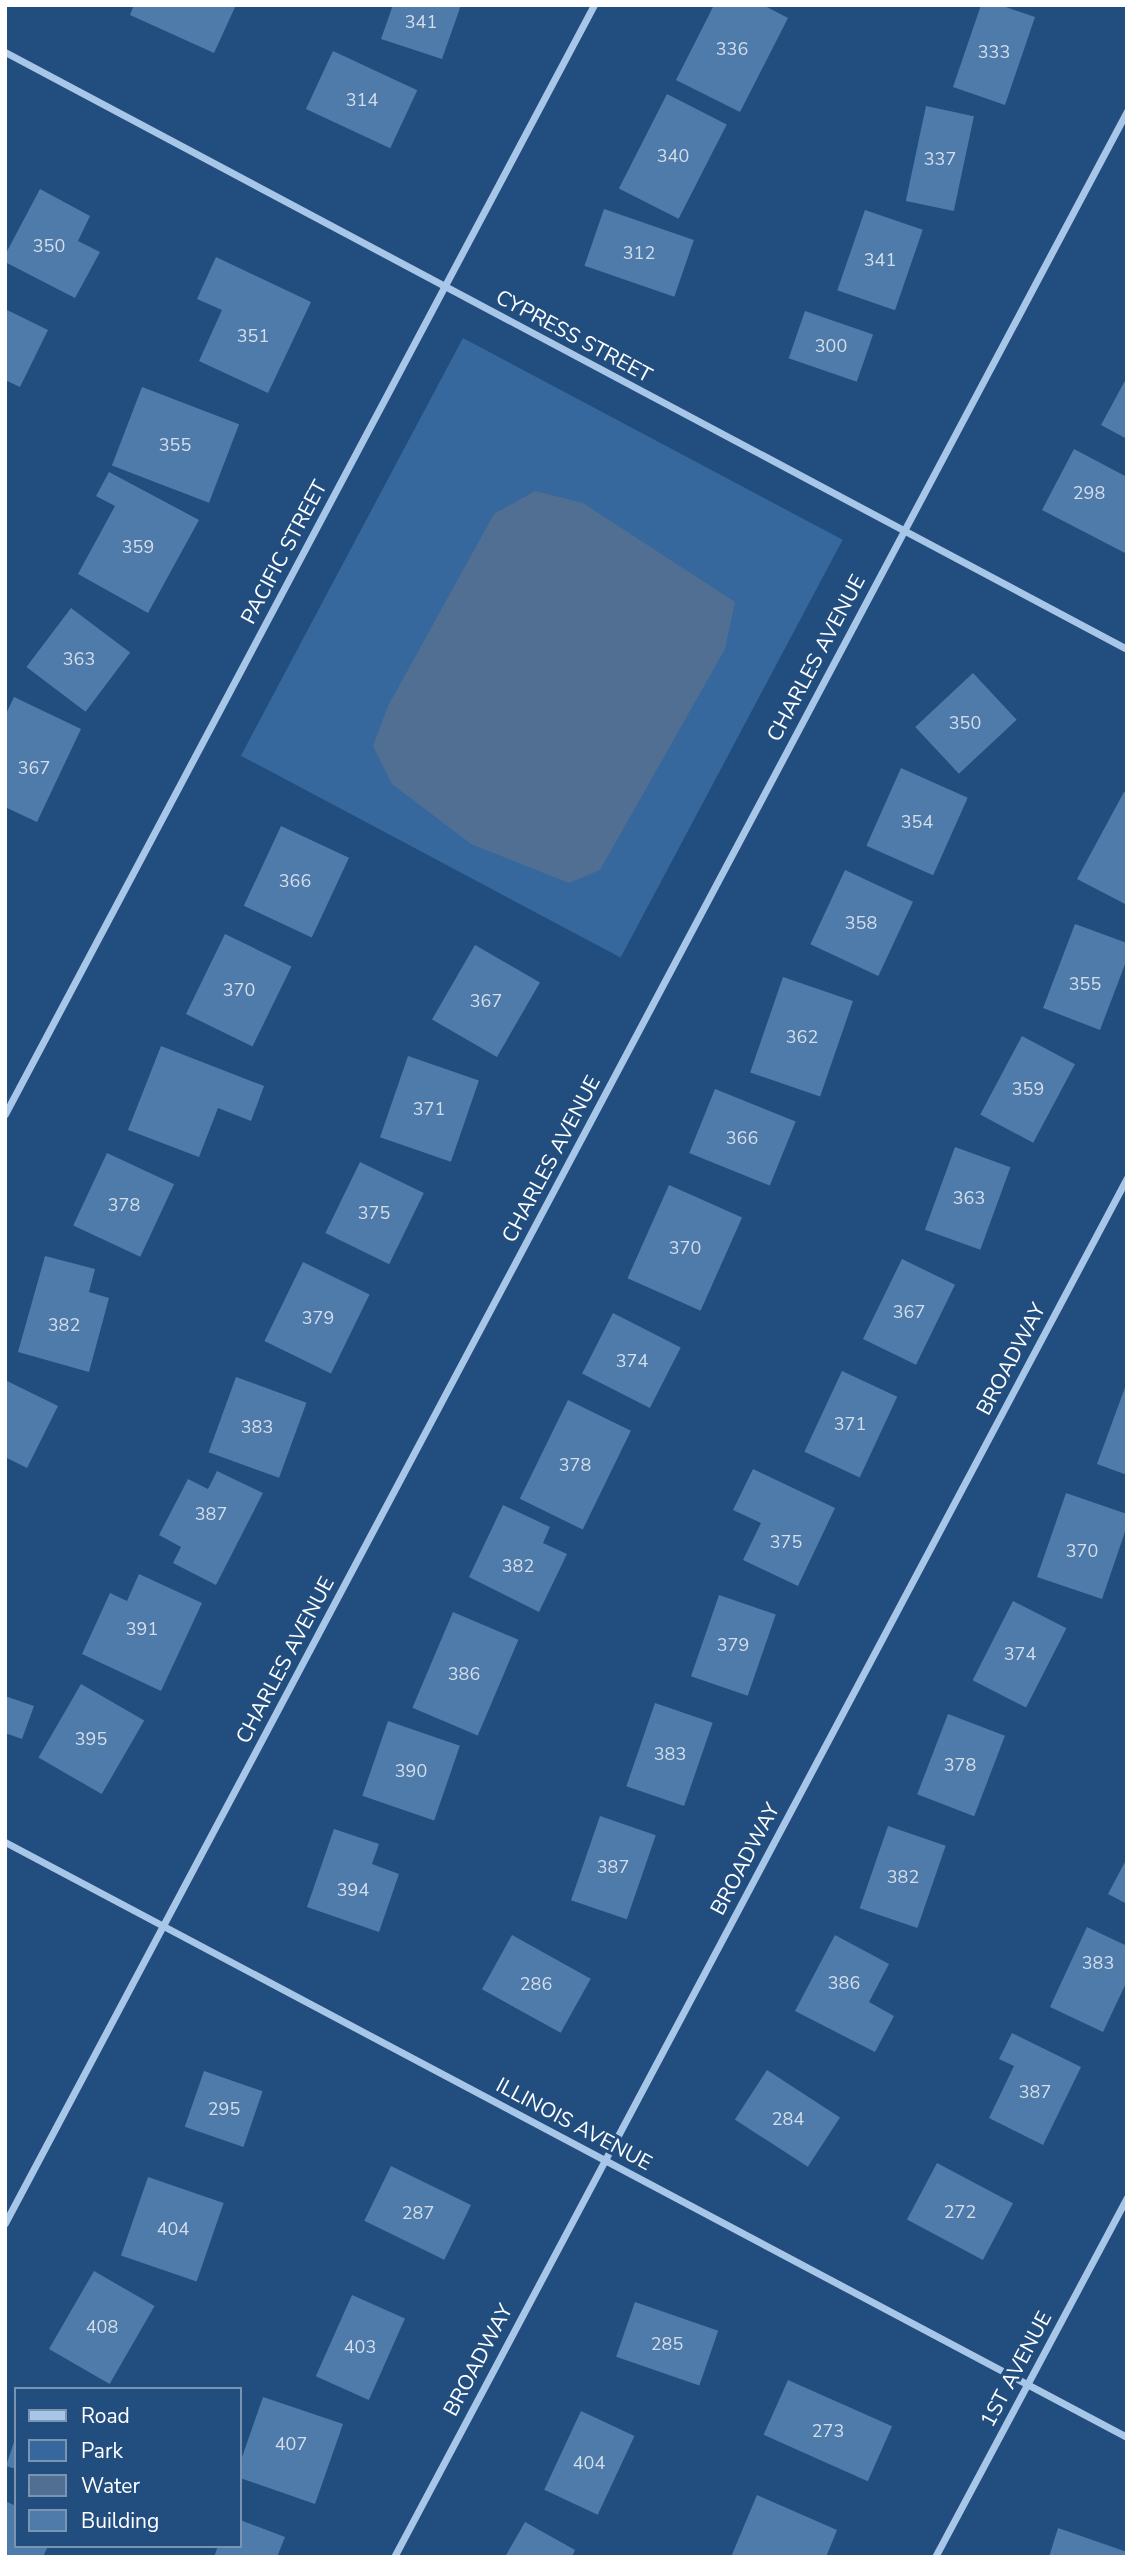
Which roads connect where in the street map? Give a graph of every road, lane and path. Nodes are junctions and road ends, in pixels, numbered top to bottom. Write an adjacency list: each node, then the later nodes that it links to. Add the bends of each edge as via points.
1 (594, 5): 4 (street, PACIFIC STREET)
2 (5, 52): 4 (street, CYPRESS STREET)
3 (1127, 111): 5 (street, CHARLES AVENUE)
4 (444, 288): 5 (street, CYPRESS STREET); 7 (street, PACIFIC STREET)
5 (904, 530): 6 (street, CYPRESS STREET); 10 (street, CHARLES AVENUE)
6 (1127, 649)
7 (5, 1114)
8 (1127, 1178): 11 (street, BROADWAY)
9 (5, 1842): 10 (street, ILLINOIS AVENUE)
10 (163, 1926): 11 (street, ILLINOIS AVENUE); 13 (street, CHARLES AVENUE)
11 (604, 2160): 14 (street, ILLINOIS AVENUE); 16 (street, BROADWAY)
12 (1127, 2198): 14 (street, 1ST AVENUE)
13 (5, 2223)
14 (1028, 2384): 15 (street, ILLINOIS AVENUE); 17 (street, 1ST AVENUE)
15 (1127, 2437)
16 (394, 2557)
17 (935, 2557)

